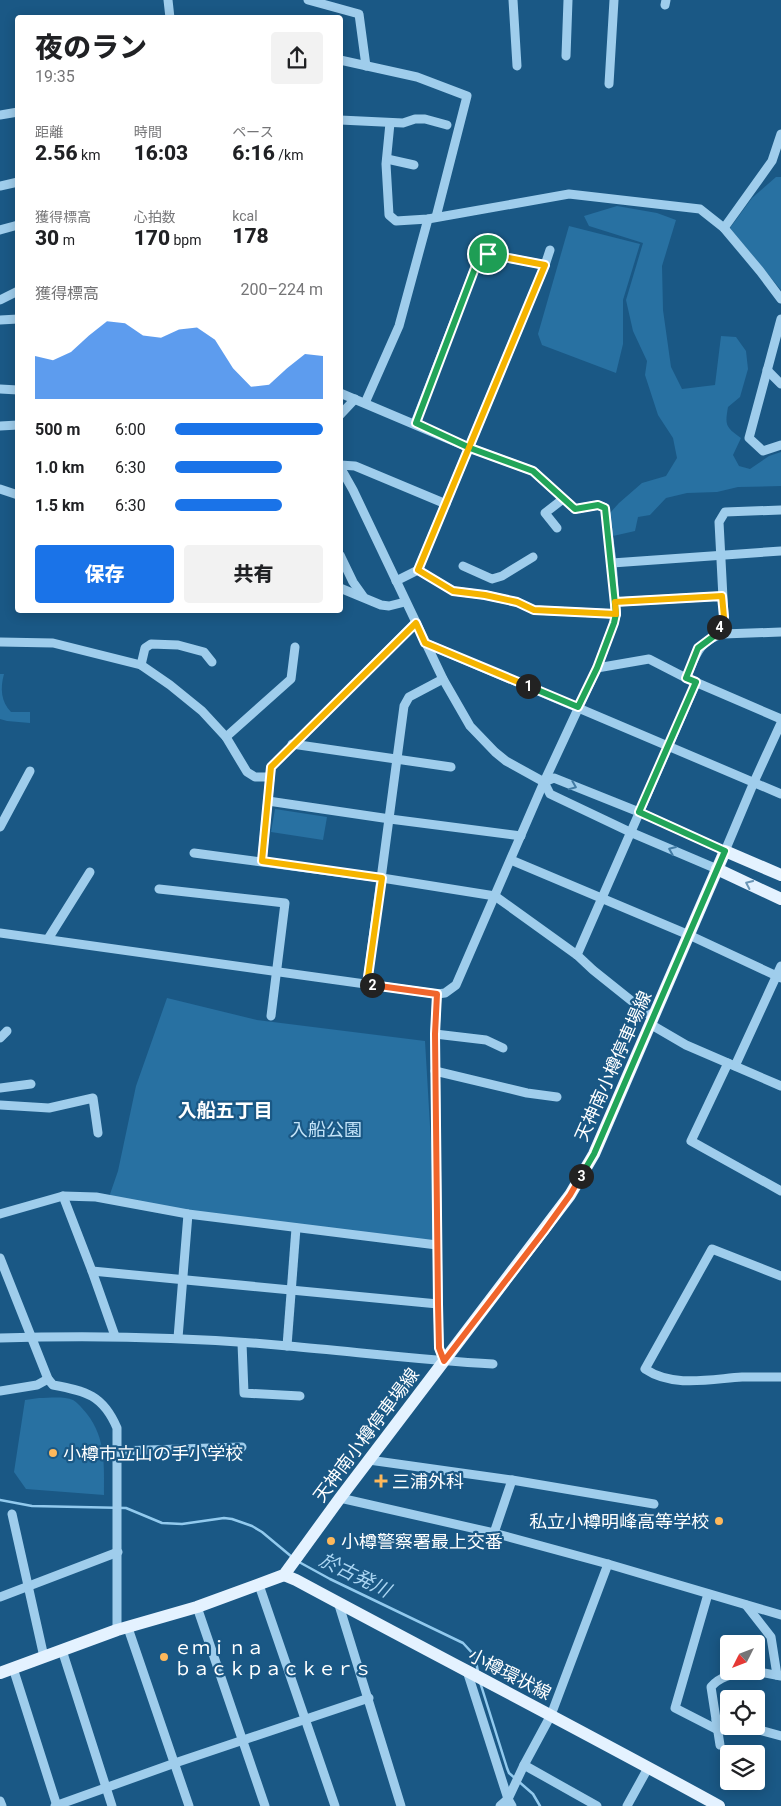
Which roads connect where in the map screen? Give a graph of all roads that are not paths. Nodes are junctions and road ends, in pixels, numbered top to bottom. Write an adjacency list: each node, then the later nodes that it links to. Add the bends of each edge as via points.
1 (168, 0): 6 (street)
2 (308, 0): 9 (street, via 359,14)
3 (513, 0): 10 (street)
4 (568, 0): 7 (street)
5 (614, 0): 11 (street)
6 (170, 15)
7 (566, 56)
8 (343, 61): 9 (street)
9 (366, 66): 22 (street, via 417,77 467,96)
10 (517, 66)
11 (609, 84)
12 (15, 112): 13 (street)
13 (0, 115)
14 (343, 120): 15 (street)
15 (390, 123): 16 (street, via 425,119); 18 (street)
16 (447, 124)
17 (781, 134): 24 (street, via 772,161)
18 (387, 160): 19 (street); 22 (street, via 389,215 396,221)
19 (414, 166)
20 (15, 183): 21 (street)
21 (0, 186)
22 (432, 218): 24 (street, via 569,194 700,209); 40 (street, via 399,326)
23 (15, 226): 25 (street)
24 (724, 228): 29 (street)
25 (0, 230)
26 (550, 250): 27 (street)
27 (545, 265): 42 (street, via 480,255); 46 (street)
28 (15, 292): 30 (street)
29 (781, 299)
30 (0, 300)
31 (15, 319): 33 (street)
32 (781, 319): 34 (street)
33 (0, 320)
34 (767, 370): 35 (street); 45 (street, via 749,438 764,451)
35 (781, 384)
36 (0, 389): 37 (street)
37 (15, 390)
38 (343, 394): 39 (street)
39 (355, 400): 40 (street); 41 (street)
40 (365, 403): 42 (street)
41 (343, 412)
42 (416, 423): 46 (street)
43 (15, 425): 44 (street)
44 (0, 426)
45 (781, 445)
46 (470, 448): 51 (street, via 533,471); 52 (street)
47 (343, 466): 52 (street, via 355,466)
48 (343, 472): 63 (street)
49 (0, 489): 50 (street)
50 (15, 494)
51 (563, 499): 54 (street, via 545,513); 59 (street, via 575,509 598,505 605,508)
52 (446, 504): 61 (street)
53 (781, 510): 56 (street, via 725,512 718,522)
54 (556, 528)
55 (781, 551): 56 (street)
56 (721, 555): 59 (street); 66 (street)
57 (533, 557): 62 (street)
58 (343, 561): 67 (street)
59 (612, 563): 69 (street)
60 (463, 566): 62 (street)
61 (418, 570): 63 (street); 65 (street, via 453,591)
62 (492, 579): 65 (street)
63 (396, 581): 68 (street)
64 (343, 589): 67 (street)
65 (485, 595): 70 (street, via 517,602 534,610)
66 (722, 596): 69 (street); 73 (street, via 724,617)
67 (364, 598): 68 (street, via 390,606)
68 (405, 602): 71 (street)
69 (615, 602): 70 (street)
70 (616, 614): 79 (street)
71 (416, 623): 75 (street); 87 (street)
72 (781, 632): 73 (street)
73 (714, 636): 80 (street, via 698,648)
74 (0, 642): 78 (street, via 52,643)
75 (425, 643): 81 (street); 83 (street)
76 (295, 647): 86 (street, via 291,678)
77 (212, 662): 78 (street, via 204,652 178,645 151,644 145,648)
78 (141, 665): 86 (street, via 202,711)
79 (597, 668): 80 (street, via 649,659); 83 (street)
80 (686, 678): 82 (street)
81 (443, 679): 89 (street, via 409,697 404,706); 93 (street, via 470,726 483,740 506,761)
82 (696, 682): 84 (street); 88 (street)
83 (578, 707): 88 (street); 93 (street)
84 (781, 719)
85 (781, 724): 94 (street)
86 (226, 737): 92 (street, via 247,772 254,778)
87 (292, 744): 89 (street); 92 (street, via 271,767)
88 (668, 746): 94 (street); 97 (street)
89 (398, 760): 90 (street); 98 (street)
90 (451, 767)
91 (30, 771): 99 (street)
92 (270, 777): 96 (street)
93 (544, 782): 97 (street, one-way to 97, via 554,778); 100 (street, via 550,794); 101 (street)
94 (754, 782): 95 (street); 102 (street)
95 (781, 794)
96 (268, 801): 98 (street); 105 (street)
97 (639, 812): 100 (street); 102 (street)
98 (390, 820): 101 (street); 109 (street)
99 (0, 827)
100 (630, 832): 106 (street, one-way to 100); 112 (street)
101 (521, 836): 104 (street)
102 (725, 851): 106 (main road, 天神南小樽停車場線); 108 (main road)
103 (194, 853): 105 (street)
104 (511, 860): 111 (street); 112 (street)
105 (262, 861): 109 (street)
106 (717, 869): 113 (main road, one-way to 106); 115 (main road, 天神南小樽停車場線)
107 (90, 872): 116 (street)
108 (781, 875)
109 (382, 878): 111 (street); 121 (street)
110 (159, 889): 119 (street, via 284,903)
111 (495, 896): 117 (street); 122 (street, via 456,985)
112 (602, 898): 115 (street); 117 (street)
113 (781, 899)
114 (0, 933): 116 (street)
115 (689, 935): 120 (street); 124 (main road, 天神南小樽停車場線)
116 (48, 939): 119 (street)
117 (577, 955): 124 (street)
118 (781, 966): 120 (street)
119 (276, 972): 121 (street); 123 (street)
120 (779, 977): 129 (street)
121 (367, 984): 122 (street)
122 (437, 994): 126 (street)
123 (271, 1016)
124 (651, 1021): 129 (street, via 686,1045); 155 (main road, 天神南小樽停車場線, via 594,1154 570,1195)
125 (7, 1031): 127 (street)
126 (435, 1034): 128 (street, via 486,1040); 130 (street)
127 (0, 1038)
128 (503, 1048)
129 (732, 1065): 132 (street); 137 (street, via 691,1141)
130 (435, 1071): 134 (street); 142 (street)
131 (31, 1084): 133 (street)
132 (781, 1086)
133 (0, 1088)
134 (558, 1097)
135 (0, 1105): 136 (street, via 49,1108 93,1098)
136 (98, 1133)
137 (781, 1191)
138 (63, 1196): 139 (street); 140 (street, via 96,1197); 144 (street)
139 (0, 1214)
140 (188, 1214): 141 (street); 146 (street)
141 (296, 1228): 142 (street); 147 (street)
142 (437, 1245): 148 (street)
143 (0, 1258): 150 (street)
144 (92, 1271): 146 (street); 149 (street)
145 (781, 1276): 157 (street, via 712,1249 645,1369 656,1377 688,1381)
146 (183, 1280): 147 (street); 152 (street)
147 (292, 1291): 148 (street); 154 (street)
148 (438, 1304): 155 (street, via 439,1348)
149 (114, 1336): 150 (street); 152 (street)
150 (32, 1337): 151 (street); 158 (street)
151 (0, 1338)
152 (178, 1338): 153 (street)
153 (242, 1343): 154 (street); 160 (street, via 244,1394)
154 (287, 1346): 155 (street)
155 (444, 1361): 156 (street); 163 (main road, 天神南小樽停車場線)
156 (493, 1364)
157 (781, 1377)
158 (48, 1379): 159 (street, via 37,1385); 162 (street, via 53,1385 80,1390 105,1405 117,1428)
159 (0, 1391)
160 (300, 1396)
161 (242, 1447): 162 (street)
162 (117, 1451): 169 (street)
163 (370, 1460): 164 (street); 165 (main road, 天神南小樽停車場線)
164 (512, 1480): 166 (street); 168 (street)
165 (340, 1498): 168 (street); 171 (main road, 天神南小樽停車場線)
166 (654, 1504)
167 (12, 1514): 173 (street)
168 (494, 1534): 170 (street)
169 (118, 1552): 173 (street); 180 (street)
170 (608, 1564): 174 (street); 190 (street)
171 (287, 1571): 172 (main road); 176 (main road, 小樽環状線)
172 (259, 1585): 178 (main road); 191 (street)
173 (29, 1586): 175 (street); 182 (street)
174 (708, 1594): 177 (street); 193 (street, via 675,1708)
175 (0, 1597)
176 (338, 1602): 185 (main road, 小樽環状線); 189 (street)
177 (746, 1605): 179 (street); 187 (street, via 771,1637)
178 (197, 1607): 180 (main road); 196 (street)
179 (781, 1615)
180 (122, 1629): 181 (main road); 198 (street)
181 (62, 1650): 182 (main road); 201 (street)
182 (44, 1657): 183 (main road)
183 (12, 1668): 184 (main road); 205 (street)
184 (0, 1672)
185 (470, 1673): 190 (main road, 小樽環状線); 202 (street)
186 (765, 1673): 187 (street)
187 (779, 1676)
188 (720, 1679): 193 (street, via 711,1687)
189 (368, 1698): 191 (street); 210 (street)
190 (551, 1715): 199 (street); 200 (main road, 小樽環状線)
191 (305, 1719): 196 (street); 209 (street)
192 (720, 1724): 193 (street)
193 (717, 1725): 197 (street)
194 (765, 1732): 195 (street)
195 (781, 1736)
196 (242, 1740): 198 (street); 208 (street)
197 (720, 1745)
198 (174, 1763): 201 (street); 207 (street)
199 (524, 1764): 202 (street); 212 (street)
200 (648, 1768): 213 (street); 214 (main road, 小樽環状線)
201 (106, 1787): 205 (street); 206 (street)
202 (511, 1798): 211 (street)
203 (0, 1801): 204 (street)
204 (2, 1806)
205 (57, 1806)
206 (112, 1806)
207 (189, 1806)
208 (265, 1806)
209 (335, 1806)
210 (401, 1806)
211 (500, 1806)
212 (597, 1806)
213 (627, 1806)
214 (719, 1806)

